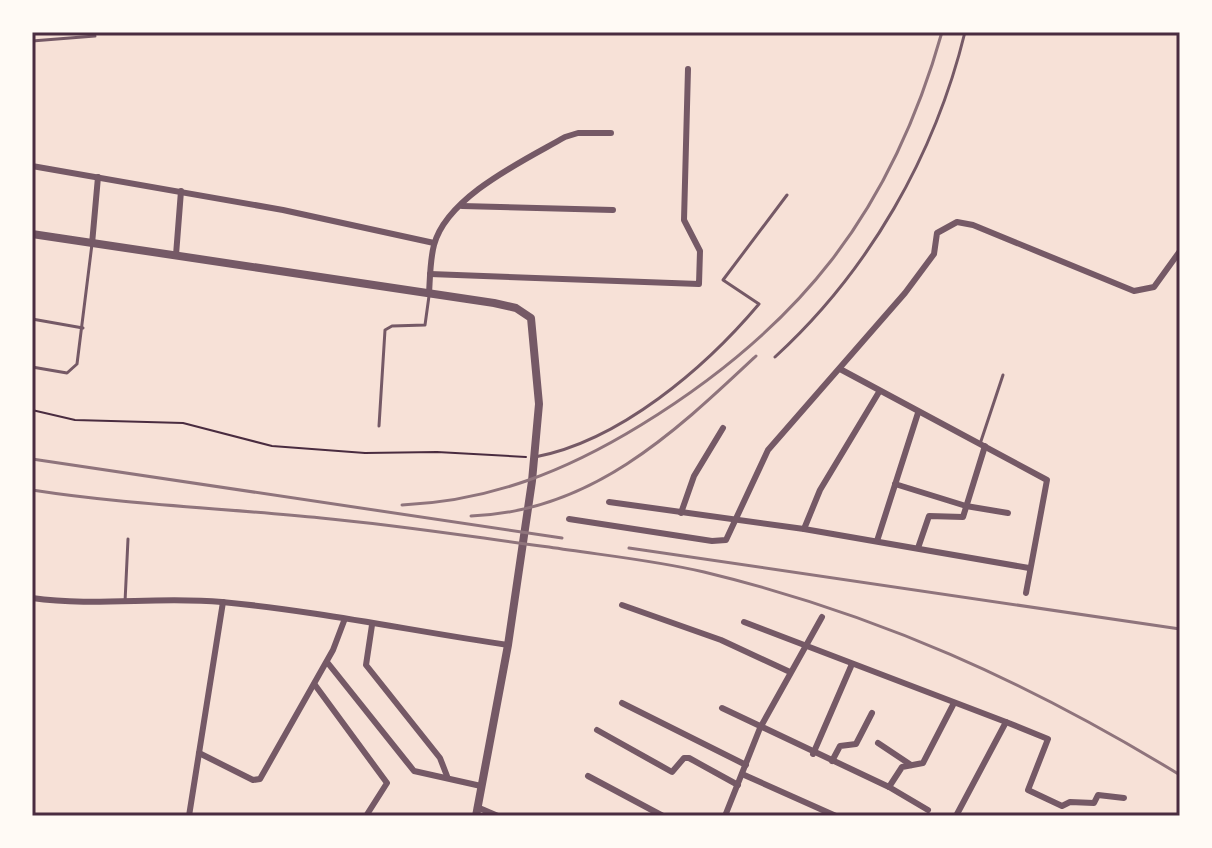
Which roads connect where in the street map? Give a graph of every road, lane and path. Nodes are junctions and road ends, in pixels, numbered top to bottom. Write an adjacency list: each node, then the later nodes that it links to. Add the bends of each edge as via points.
1 (965, 32): 21 (lane, via 943,107 893,211 847,280)
2 (95, 36): 3 (lane)
3 (32, 41)
4 (688, 69): 17 (street, via 684,220 700,251 699,284)
5 (611, 133): 10 (street, via 565,137 487,184)
6 (32, 166): 7 (street)
7 (98, 177): 8 (street); 14 (street)
8 (181, 191): 13 (street); 16 (street)
9 (787, 195): 31 (lane, via 723,280 759,304 717,351 611,428)
10 (462, 206): 11 (street); 13 (street)
11 (613, 210)
12 (32, 234): 14 (street)
13 (434, 243): 17 (street)
14 (92, 244): 16 (street); 20 (lane)
15 (1180, 251): 23 (street, via 1154,287 1141,292 957,222 939,231 934,254)
16 (176, 255): 18 (street)
17 (430, 274): 18 (street)
18 (429, 294): 28 (lane, via 425,325 385,330); 31 (street, via 516,308 531,318 539,404)
19 (32, 319): 20 (lane)
20 (83, 328): 22 (lane, via 74,370)
21 (775, 357)
22 (32, 367)
23 (840, 369): 25 (street); 38 (street, via 768,450)
24 (1003, 375): 30 (lane)
25 (879, 392): 27 (street); 39 (street, via 820,490)
26 (32, 410): 31 (path, via 75,420 183,423 272,446)
27 (918, 413): 30 (street); 32 (street)
28 (379, 426)
29 (723, 428): 35 (street, via 694,476)
30 (983, 445): 34 (street); 43 (street, via 1047,480)
31 (533, 457): 53 (street)
32 (895, 484): 34 (street); 41 (street)
33 (609, 502): 35 (street)
34 (966, 506): 36 (street); 42 (street, via 962,518 929,516)
35 (681, 513): 38 (street)
36 (1008, 513)
37 (569, 519): 38 (street, via 720,542)
38 (736, 520): 39 (street)
39 (804, 529): 41 (street)
40 (128, 539): 46 (lane)
41 (877, 541): 42 (street)
42 (918, 548): 43 (street)
43 (1029, 568): 44 (street)
44 (1026, 593)
45 (32, 598): 46 (street, via 77,604)
46 (125, 602): 47 (street)
47 (223, 602): 50 (street); 67 (street)
48 (622, 605): 57 (street, via 721,640)
49 (822, 617): 54 (street)
50 (344, 621): 52 (street); 55 (street)
51 (744, 622): 54 (street)
52 (372, 625): 53 (street); 73 (street, via 366,665 440,758)
53 (508, 645): 76 (street)
54 (805, 645): 56 (street); 57 (street)
55 (327, 662): 58 (street); 73 (street, via 414,771)
56 (852, 664): 60 (street); 68 (street)
57 (790, 672): 64 (street)
58 (315, 685): 67 (street, via 260,779); 82 (street, via 387,783)
59 (622, 703): 70 (street)
60 (954, 703): 63 (street); 71 (street, via 923,763)
61 (722, 708): 64 (street)
62 (872, 713): 69 (street, via 856,744 840,746)
63 (1006, 722): 78 (street, via 1048,739 1028,790 1062,806 1094,803 1098,795); 87 (street)
64 (760, 728): 68 (street); 70 (street)
65 (597, 730): 75 (street, via 672,772 689,758)
66 (878, 743): 71 (street)
67 (199, 753): 81 (street)
68 (813, 754): 69 (street)
69 (832, 761): 77 (street)
70 (746, 765): 72 (street)
71 (912, 766): 77 (street, via 902,767)
72 (742, 774): 75 (street); 86 (street)
73 (447, 776): 76 (street)
74 (588, 776): 84 (street)
75 (738, 785): 85 (street)
76 (481, 786): 80 (street)
77 (889, 787): 79 (street)
78 (1124, 798)
79 (928, 810)
80 (477, 812): 83 (street)
81 (189, 816)
82 (366, 816)
83 (498, 816)
84 (663, 816)
85 (725, 816)
86 (836, 816)
87 (956, 816)

